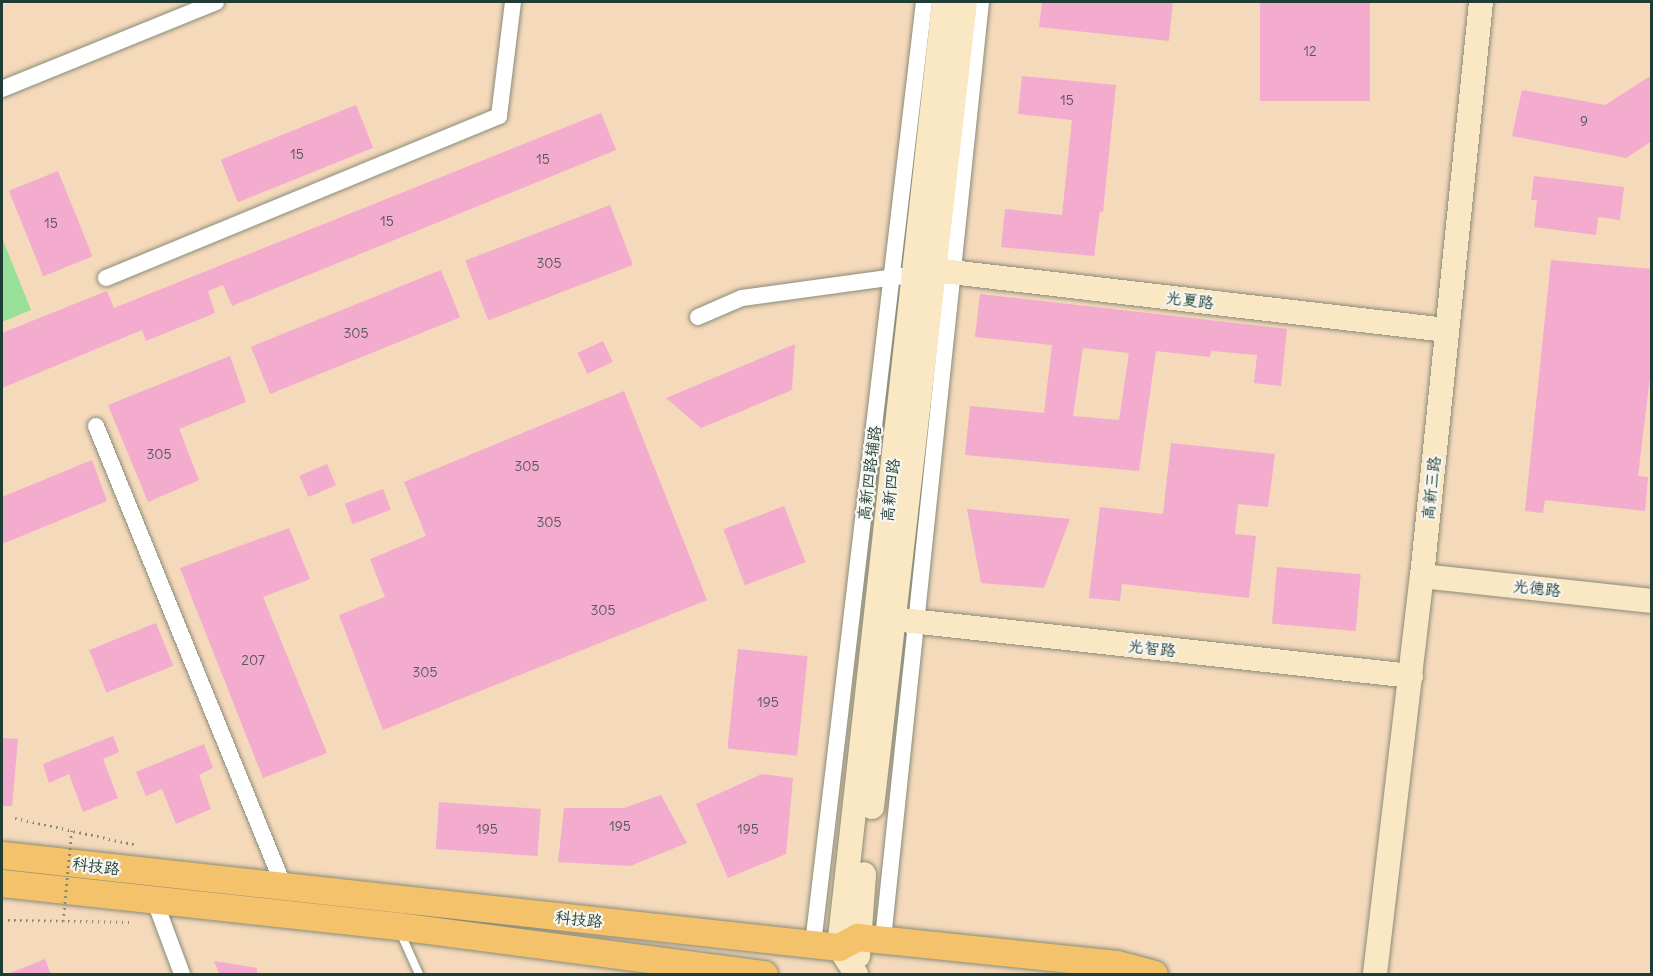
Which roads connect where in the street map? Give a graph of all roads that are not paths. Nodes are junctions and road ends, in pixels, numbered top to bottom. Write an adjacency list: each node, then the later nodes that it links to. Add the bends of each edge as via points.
1 (216, 2): 8 (street)
2 (513, 2): 10 (street, via 499,116)
3 (924, 2): 9 (street)
4 (944, 2): 9 (street, 高新四路)
5 (965, 2): 9 (street, 高新四路)
6 (981, 2): 9 (street)
7 (1481, 2): 12 (street, 高新三路)
8 (2, 89)
9 (923, 274): 11 (street, via 742,298); 12 (street, 光夏路); 16 (street, 高新四路); 23 (street, 高新四路)
10 (106, 278)
11 (698, 317)
12 (1446, 330): 14 (street, 高新三路)
13 (96, 426): 20 (street)
14 (1422, 576): 15 (street, 光德路); 17 (street, 高新三路)
15 (1652, 601)
16 (904, 621): 17 (street, 光智路); 23 (street, 高新四路)
17 (1411, 676): 29 (street, 高新三路)
18 (2, 855): 20 (main road, 科技路)
19 (2, 883): 21 (main road, 科技路)
20 (284, 887): 23 (main road, 科技路)
21 (153, 899): 22 (main road, 科技路); 24 (street)
22 (398, 926): 25 (lane); 26 (main road, 科技路)
23 (848, 942): 27 (street, 高新四路); 28 (main road, 科技路, via 1117,964)
24 (182, 975)
25 (419, 975)
26 (764, 975)
27 (858, 975)
28 (1154, 975)
29 (1375, 975)

